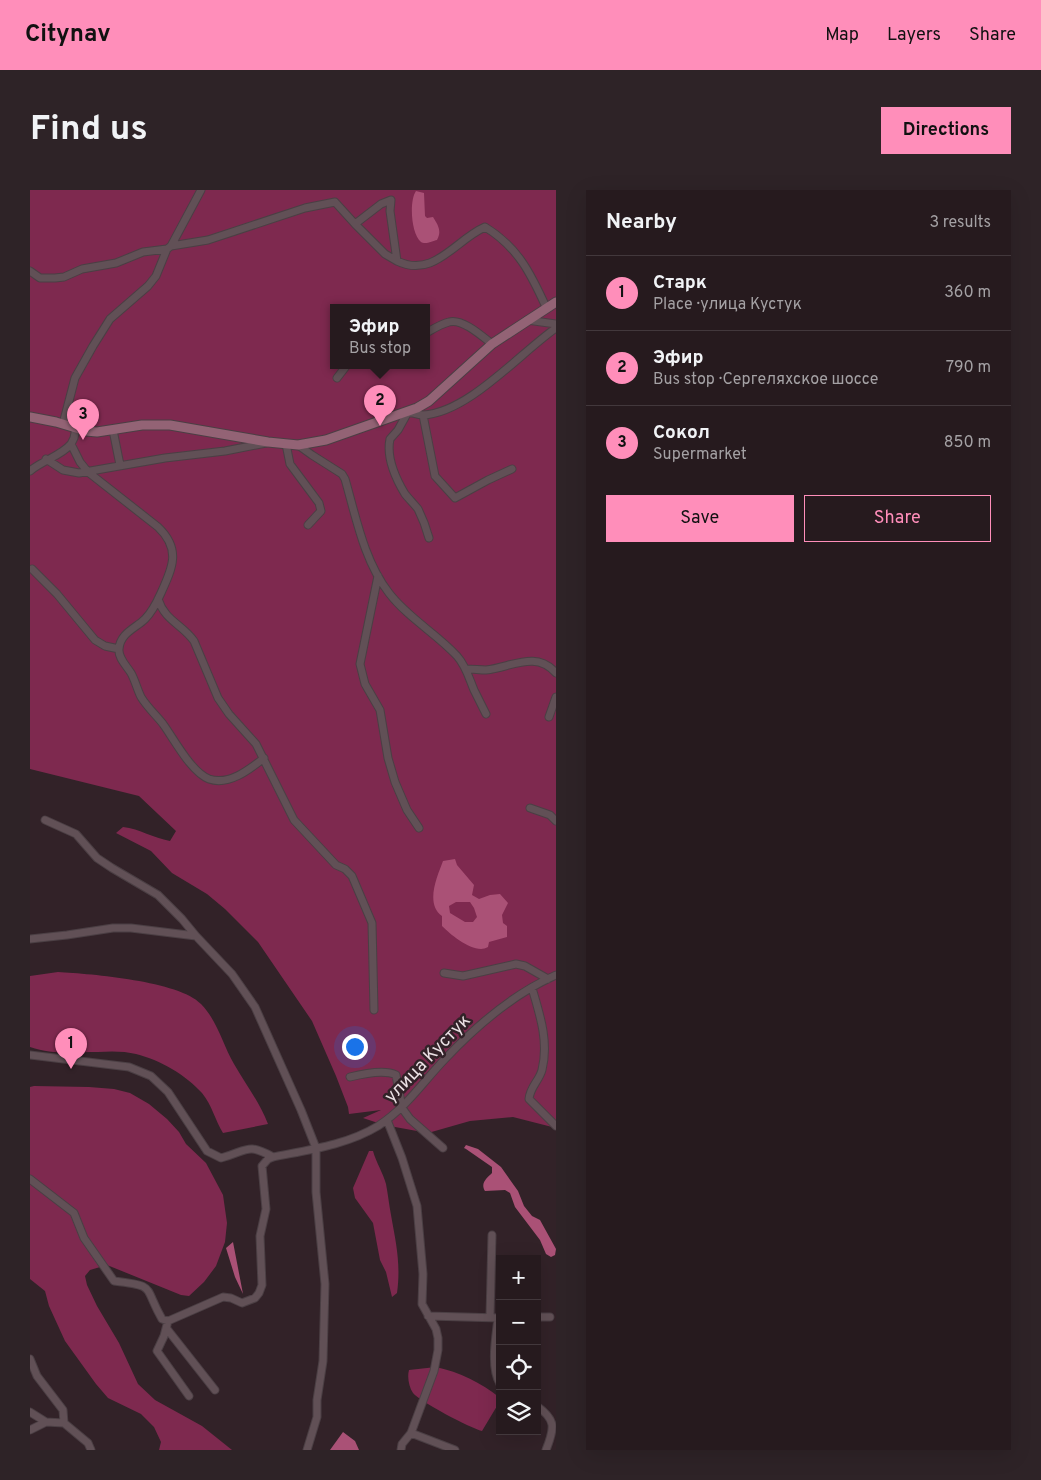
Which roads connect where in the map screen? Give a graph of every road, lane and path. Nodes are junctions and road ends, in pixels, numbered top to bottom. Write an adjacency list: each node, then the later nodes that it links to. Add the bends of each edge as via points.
1 (200, 190): 3 (street)
2 (355, 224): 3 (street, via 335,202 305,208 208,240); 4 (street); 4 (street, via 391,200)
3 (169, 247): 5 (street, via 143,252 116,264 82,269 64,277 40,278); 17 (street, via 156,276 110,319 93,346 75,378)
4 (397, 261): 7 (street, via 406,265 428,265 486,227 521,258)
5 (30, 271)
6 (556, 302): 7 (main road)
7 (546, 308): 8 (main road)
8 (527, 320): 9 (street); 11 (main road)
9 (556, 326): 15 (street, via 473,395)
10 (430, 331): 11 (street, via 449,322 457,322 478,332)
11 (492, 344): 14 (main road, via 429,401)
12 (344, 369): 13 (street)
13 (338, 378)
14 (408, 412): 15 (street); 23 (main road, via 326,440); 30 (street, via 390,439 392,465 406,495 425,522)
15 (423, 415): 26 (street, via 436,476 455,498)
16 (30, 416): 17 (main road)
17 (63, 424): 18 (main road)
18 (76, 428): 19 (main road, via 97,432); 21 (street)
19 (114, 430): 20 (main road, via 170,425); 25 (street)
20 (268, 442): 22 (main road); 25 (street)
21 (71, 444): 24 (street); 28 (street)
22 (286, 444): 23 (main road); 29 (street, via 290,464 319,503 321,511)
23 (298, 444): 32 (street, via 342,474)
24 (46, 460): 27 (street); 28 (street, via 63,470)
25 (120, 465): 28 (street)
26 (512, 469)
27 (30, 471)
28 (88, 472): 33 (street, via 158,528 170,542 172,567)
29 (308, 525)
30 (429, 538)
31 (32, 569): 34 (street, via 95,640)
32 (378, 576): 35 (street, via 390,594 458,657); 44 (street, via 360,664 365,684 380,710 395,782)
33 (158, 599): 34 (street, via 146,618 124,636); 40 (street, via 167,617 194,641 218,698)
34 (119, 649): 40 (street, via 145,703 206,777 217,780 239,776)
35 (466, 669): 36 (street, via 485,670 538,661 549,665); 38 (street)
36 (556, 673)
37 (556, 696): 39 (street)
38 (486, 714)
39 (549, 717)
40 (264, 758): 51 (street, via 294,820 336,865 352,876 364,902 372,923)
41 (530, 808): 43 (street, via 550,815)
42 (46, 820): 45 (street, via 76,834 97,858 158,896)
43 (556, 821)
44 (419, 828)
45 (196, 936): 46 (street, via 113,928); 57 (street, via 232,974 255,1007)
46 (30, 939)
47 (444, 973): 49 (street, via 463,976 516,964)
48 (556, 975): 49 (street, улица Кустук)
49 (548, 979): 50 (street, улица Кустук)
50 (532, 988): 54 (street, улица Кустук, via 487,1018); 56 (street, via 545,1043 542,1070 529,1099)
51 (374, 1010)
52 (30, 1055): 59 (street, via 129,1067 152,1076 168,1092 207,1152 221,1158 250,1148)
53 (350, 1077): 54 (street, via 393,1073 398,1078)
54 (402, 1108): 55 (street, улица Кустук); 58 (street)
55 (387, 1120): 57 (street, улица Кустук, via 349,1140); 62 (street, via 418,1206 422,1304)
56 (556, 1126)
57 (316, 1148): 59 (street, улица Кустук); 79 (street, via 316,1192 325,1284 323,1361 317,1417)
58 (443, 1148)
59 (273, 1157): 66 (street, via 262,1166 266,1209 260,1236 262,1285 259,1293 242,1303 223,1297)
60 (30, 1179): 66 (street, via 74,1213 84,1238 114,1281 142,1285 151,1293 162,1319)
61 (492, 1235): 63 (street)
62 (428, 1316): 63 (street); 77 (street, via 436,1329 438,1350 434,1371)
63 (496, 1317): 69 (street)
64 (541, 1317): 65 (street)
65 (550, 1317)
66 (168, 1321): 67 (street)
67 (167, 1329): 70 (street); 71 (street, via 157,1351)
68 (30, 1359): 75 (street, via 37,1376 63,1410)
69 (496, 1375)
70 (215, 1390)
71 (189, 1396)
72 (541, 1409): 82 (street, via 554,1418 555,1423)
73 (30, 1412): 74 (street)
74 (46, 1422): 75 (street); 76 (street)
75 (64, 1423): 78 (street, via 88,1443)
76 (30, 1430)
77 (411, 1433): 80 (street); 81 (street)
78 (91, 1450)
79 (308, 1450)
80 (401, 1450)
81 (455, 1450)
82 (546, 1450)

